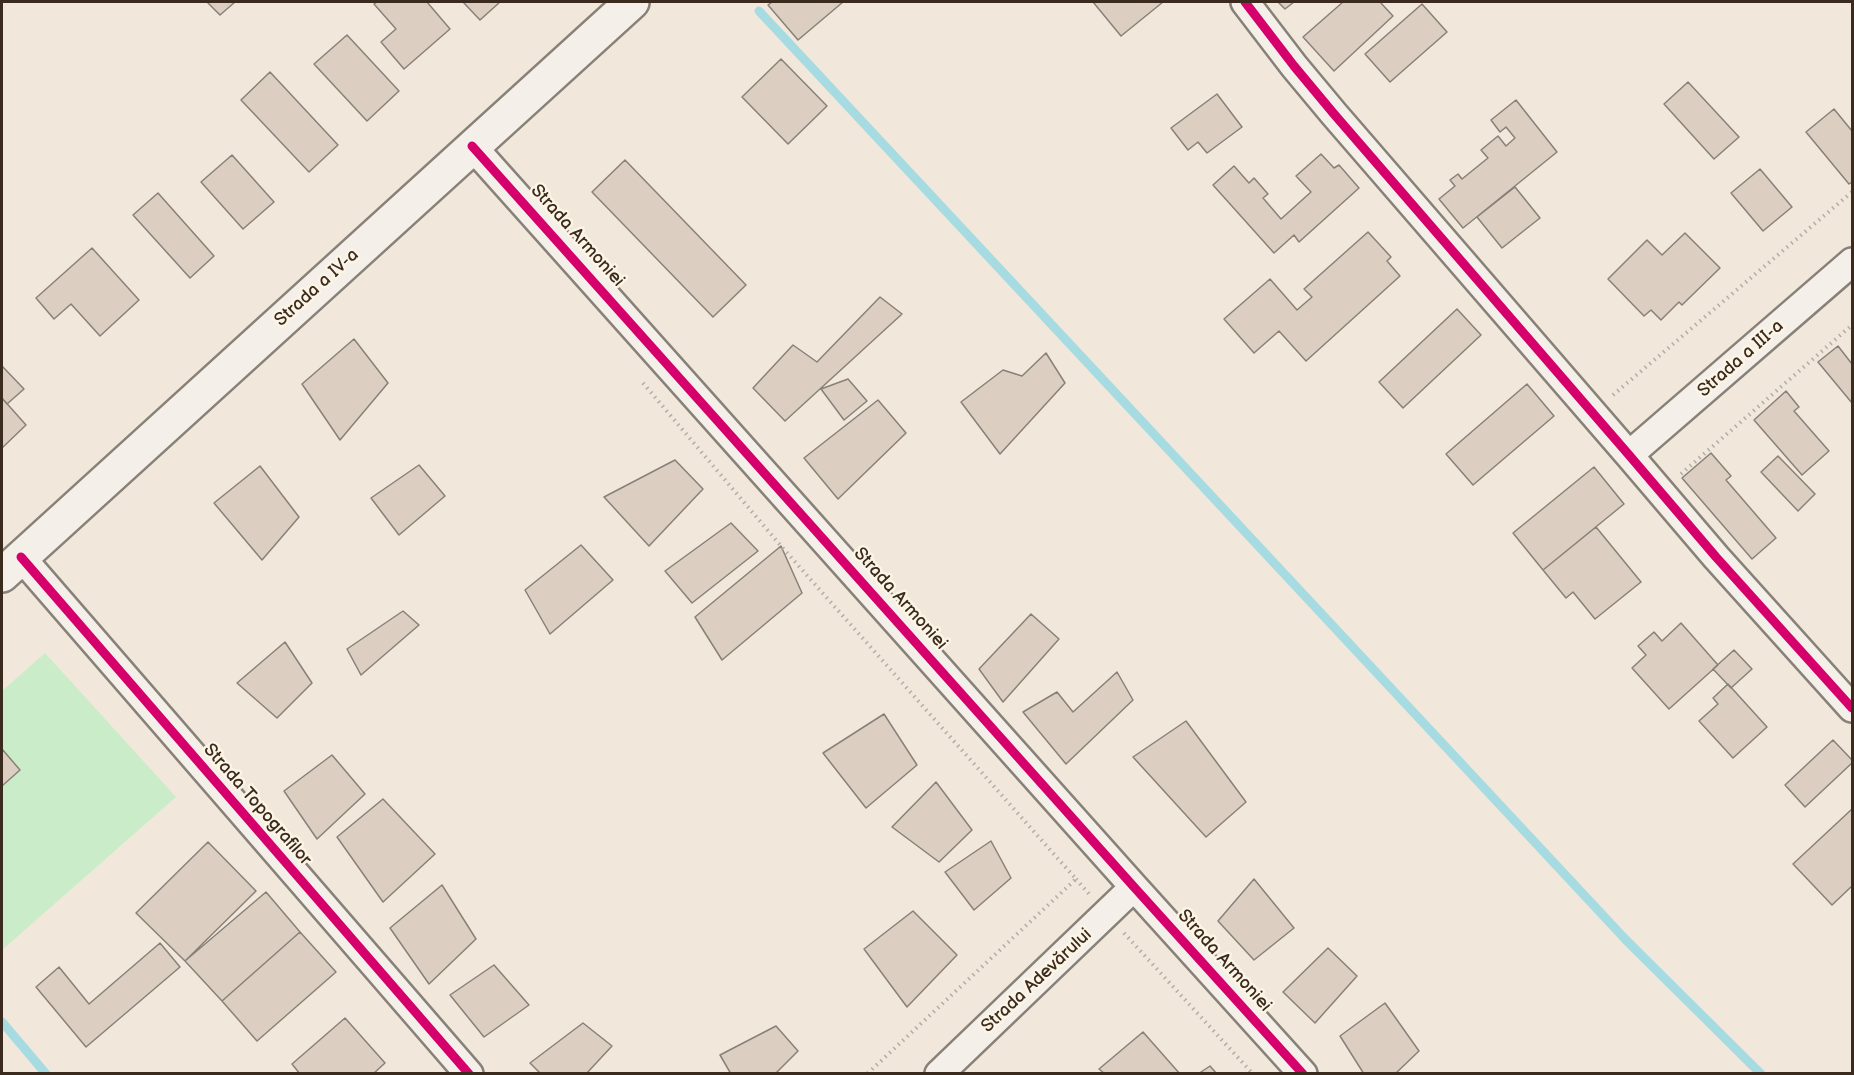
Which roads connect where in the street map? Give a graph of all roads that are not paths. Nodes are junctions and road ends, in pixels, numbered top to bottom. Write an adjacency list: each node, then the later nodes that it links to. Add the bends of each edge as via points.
1 (632, 2): 3 (main road, Strada a IV-a)
2 (1245, 2): 5 (street, via 1334,114)
3 (472, 146): 6 (main road, Strada a IV-a); 8 (street, Strada Armoniei)
4 (1852, 262): 5 (street, Strada a III-a)
5 (1629, 455): 7 (street)
6 (11, 566): 9 (street, Strada Topografilor)
7 (1852, 708)
8 (1134, 887): 10 (street, Strada Adevărului); 11 (street, Strada Armoniei)
9 (469, 1074)
10 (939, 1074)
11 (1303, 1074)

